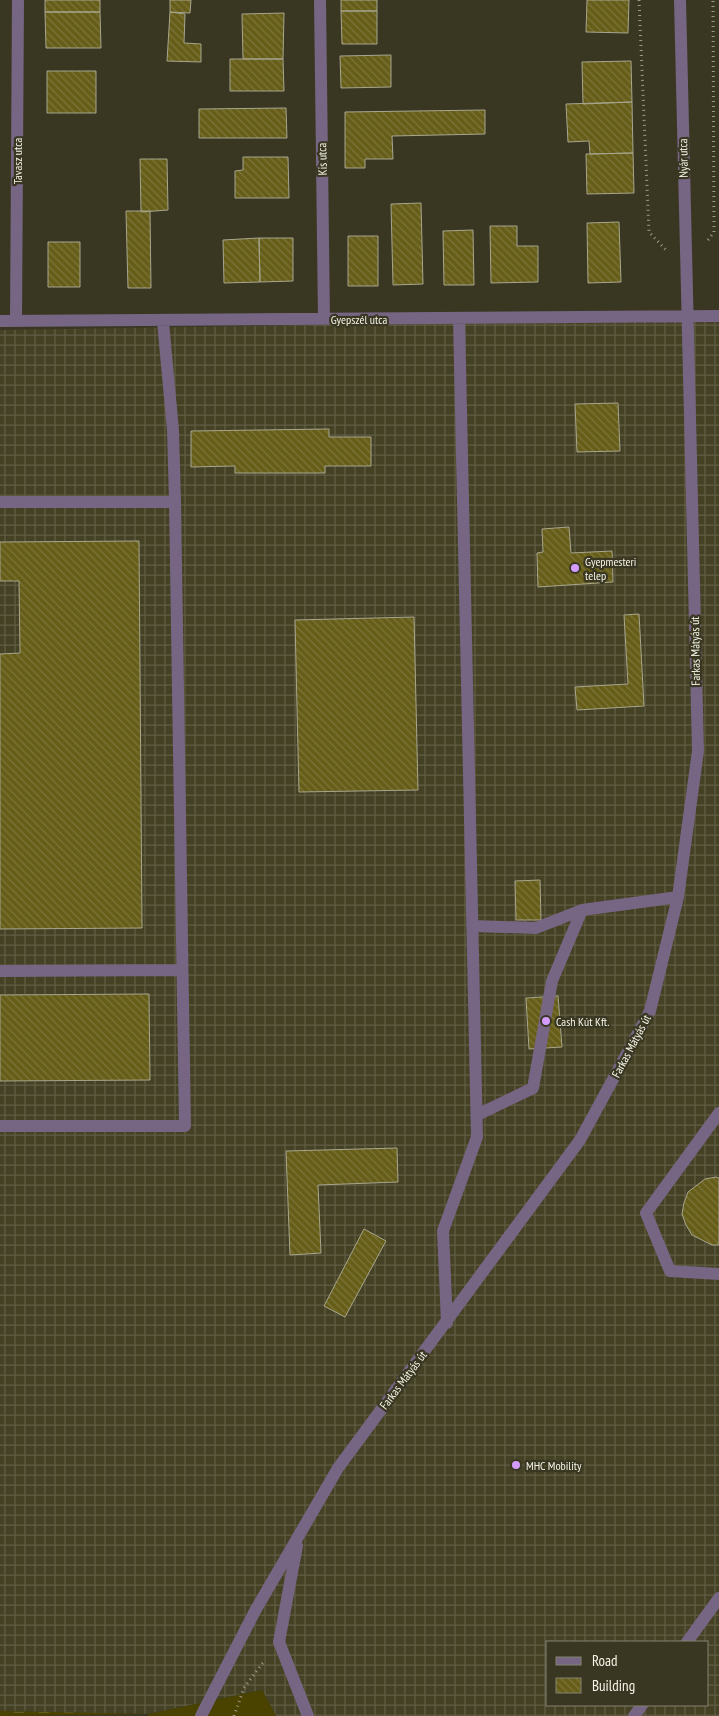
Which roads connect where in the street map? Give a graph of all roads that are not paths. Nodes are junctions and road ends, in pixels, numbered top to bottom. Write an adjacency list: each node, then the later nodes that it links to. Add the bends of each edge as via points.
1 (18, 0): 9 (street, Tavasz utca)
2 (320, 0): 7 (street, Kis utca)
3 (680, 0): 5 (street, Nyár utca)
4 (719, 316): 5 (street, Gyepszél utca)
5 (686, 317): 6 (street, Gyepszél utca); 13 (street, Farkas Mátyás út, via 698,751)
6 (459, 318): 7 (street, Gyepszél utca); 15 (street)
7 (324, 319): 10 (street, Gyepszél utca)
8 (0, 321): 9 (street, Gyepszél utca)
9 (16, 321): 10 (street, Gyepszél utca)
10 (163, 322): 12 (street)
11 (0, 502): 12 (street)
12 (175, 502): 16 (street)
13 (678, 897): 14 (street); 22 (street, Farkas Mátyás út, via 650,1011 599,1106 580,1140)
14 (582, 910): 15 (street, via 536,928); 19 (street, via 552,981 533,1088)
15 (474, 926): 19 (street)
16 (181, 970): 17 (street); 20 (street, via 185,1126)
17 (0, 971)
18 (719, 1113): 21 (street, via 646,1212 670,1270)
19 (477, 1115): 22 (street, via 477,1136 443,1231)
20 (0, 1126)
21 (719, 1274)
22 (447, 1323): 23 (street, Farkas Mátyás út, via 338,1468)
23 (298, 1536): 26 (street, Farkas Mátyás út); 27 (street, via 279,1642)
24 (719, 1598): 25 (street)
25 (688, 1641)
26 (201, 1716)
27 (308, 1716)

